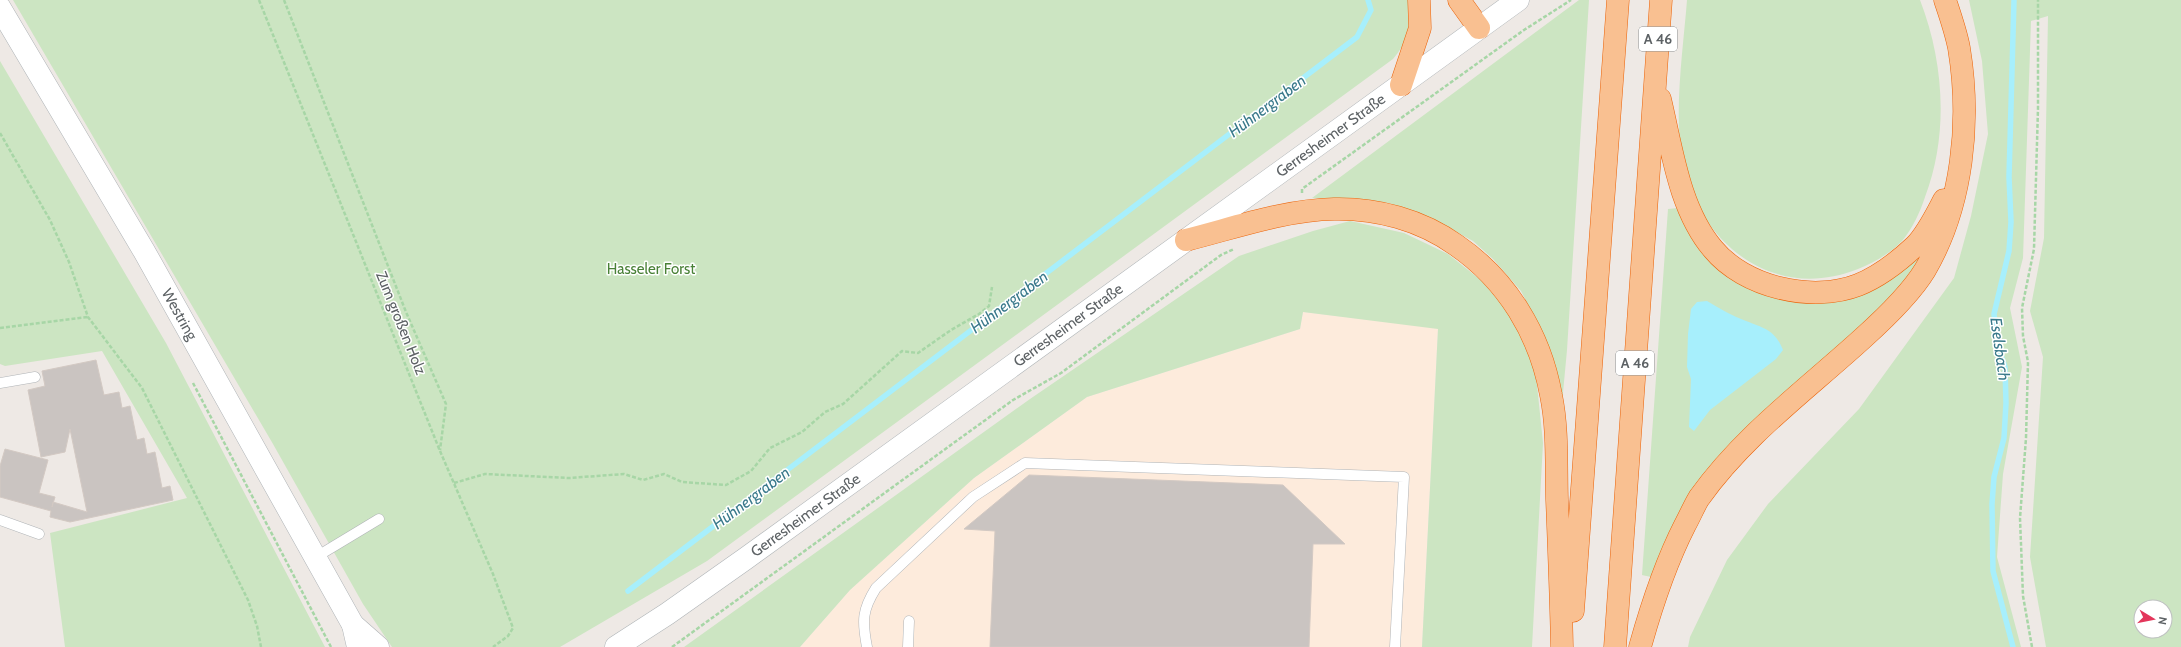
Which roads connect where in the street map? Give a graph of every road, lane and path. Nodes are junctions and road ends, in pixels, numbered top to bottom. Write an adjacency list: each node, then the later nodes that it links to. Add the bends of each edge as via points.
1 (259, 0): 26 (path, Zum großen Holz)
2 (284, 0): 26 (path, via 406,312 446,404)
3 (1419, 0): 14 (highway, via 1420,28)
4 (1459, 0): 12 (highway)
5 (1518, 0): 12 (main road, Gerresheimer Straße)
6 (1571, 0): 17 (path, via 1524,30 1302,189)
7 (1618, 0): 45 (highway)
8 (1661, 0): 13 (highway, A 46)
9 (1945, 0): 16 (highway, via 1959,46 1964,99 1964,139)
10 (2038, 0): 48 (path, via 2034,249 2022,308 2023,336 2028,362 2020,518 2024,596)
11 (0, 8): 31 (main road, Westring, via 144,251)
12 (1479, 28): 14 (main road, Gerresheimer Straße)
13 (1656, 79): 16 (highway, via 1680,181 1695,224 1713,250 1742,273 1773,287 1804,292 1830,291 1857,285 1886,268 1915,245); 46 (highway, A 46)
14 (1401, 85): 18 (main road, Gerresheimer Straße)
15 (0, 133): 21 (path, via 50,220)
16 (1958, 176): 47 (highway, via 1940,240 1924,272 1864,338 1774,414 1741,448 1698,500 1670,555)
17 (1300, 212): 18 (highway); 44 (highway, via 1358,210 1417,223 1474,257 1498,281 1516,305 1544,360 1552,397)
18 (1186, 240): 39 (main road, Gerresheimer Straße, via 745,559)
19 (1239, 246): 40 (path, via 1221,256 1061,373 1013,400)
20 (992, 287): 27 (path, via 989,306 979,314 918,353 902,351 843,404 825,412 802,432 770,448 751,471 726,485 682,482 664,474 643,480 624,474 569,478 485,474)
21 (88, 317): 22 (path); 34 (path, via 146,395 248,600)
22 (0, 328)
23 (35, 377): 25 (lane)
24 (192, 381): 35 (path)
25 (0, 383)
26 (440, 451): 27 (path, Zum großen Holz)
27 (454, 483): 38 (path, Zum großen Holz, via 513,628 508,636)
28 (379, 518): 31 (lane)
29 (0, 520): 30 (lane)
30 (39, 534)
31 (316, 557): 33 (main road, Westring)
32 (909, 622): 42 (lane)
33 (353, 625): 36 (main road, Westring); 37 (main road, Westring)
34 (261, 647)
35 (330, 647)
36 (358, 647)
37 (378, 647)
38 (493, 647)
39 (616, 647)
40 (672, 647)
41 (868, 647): 43 (lane, via 863,625 866,604 876,588 972,497 1025,462 1404,477)
42 (908, 647)
43 (1395, 647)
44 (1562, 647)
45 (1571, 647)
46 (1614, 647)
47 (1640, 647)
48 (2032, 647)

